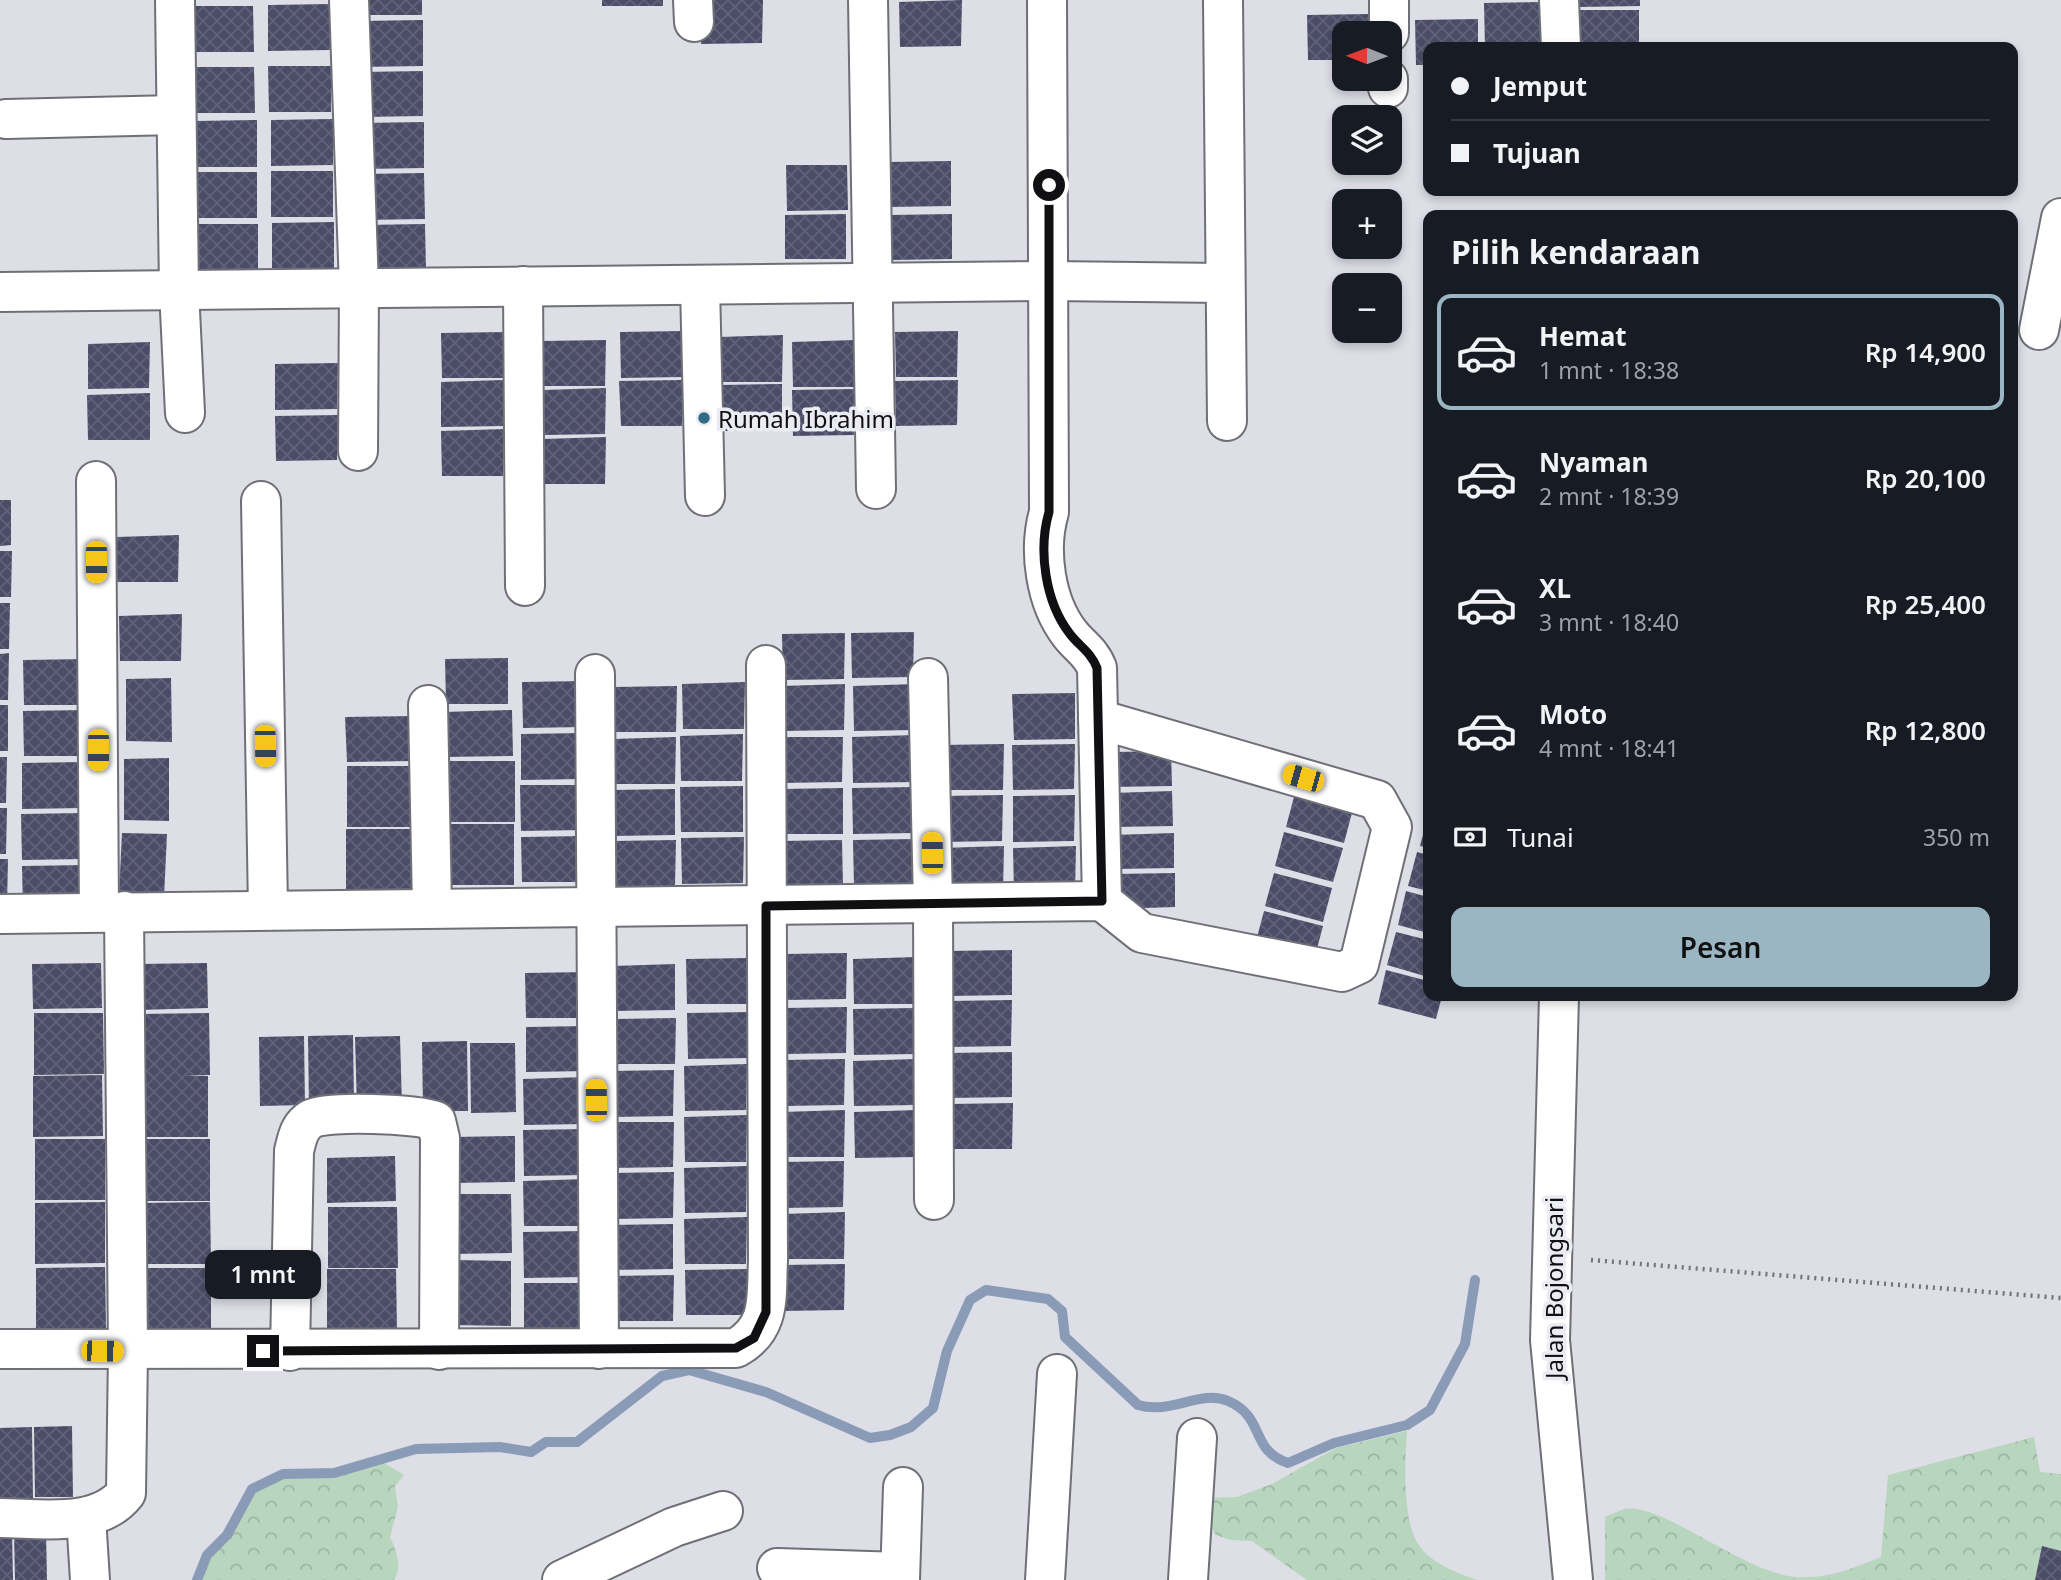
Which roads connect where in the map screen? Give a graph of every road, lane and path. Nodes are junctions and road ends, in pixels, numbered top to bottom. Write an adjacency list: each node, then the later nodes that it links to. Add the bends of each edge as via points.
1 (175, 0): 10 (street)
2 (349, 0): 18 (street)
3 (868, 0): 15 (street)
4 (1047, 0): 13 (street)
5 (1223, 0): 14 (street)
6 (1389, 0): 8 (street)
7 (1559, 0): 9 (street)
8 (1389, 21)
9 (1561, 42)
10 (176, 115): 11 (street); 19 (street)
11 (6, 119)
12 (2061, 218): 21 (street)
13 (1049, 281): 14 (street); 15 (street); 34 (street, via 1049,512 1044,558 1061,620 1097,668)
14 (1225, 283): 23 (street)
15 (874, 284): 17 (street); 26 (street)
16 (523, 286): 17 (street); 18 (street); 29 (street)
17 (700, 286): 27 (street)
18 (359, 288): 19 (street); 24 (street)
19 (179, 290): 20 (street); 22 (street)
20 (0, 292)
21 (2037, 329)
22 (185, 413)
23 (1227, 421)
24 (358, 451)
25 (96, 481): 41 (street)
26 (876, 489)
27 (705, 496)
28 (261, 501): 40 (street)
29 (525, 586)
30 (766, 666): 38 (street)
31 (595, 674): 37 (street)
32 (928, 678): 36 (street)
33 (428, 705): 39 (street)
34 (1098, 719): 35 (street); 35 (street, via 1377,800 1392,827 1359,964 1342,972 1142,933)
35 (1102, 901): 36 (street)
36 (933, 904): 38 (street); 44 (street)
37 (594, 906): 38 (street); 39 (street); 48 (street)
38 (766, 906): 48 (street, via 766,1312 754,1338 736,1348)
39 (432, 907): 40 (street)
40 (268, 909): 41 (street)
41 (112, 911): 42 (street); 50 (street)
42 (0, 914)
43 (1559, 1001): 45 (street, Jalan Bojongsari)
44 (934, 1200)
45 (1550, 1257): 46 (path); 64 (street, Jalan Bojongsari, via 1550,1340)
46 (2061, 1298)
47 (0, 1349): 50 (street)
48 (599, 1349): 49 (street)
49 (439, 1350): 51 (street); 51 (street, via 440,1138 436,1121 407,1115 329,1115 311,1119 299,1132 294,1152)
50 (128, 1351): 51 (street); 56 (street, via 126,1493 105,1512)
51 (290, 1351)
52 (1057, 1374): 62 (street)
53 (1196, 1438): 63 (street)
54 (903, 1487): 59 (street)
55 (723, 1511): 61 (street, via 674,1528)
56 (86, 1517): 57 (street); 60 (street)
57 (0, 1518)
58 (777, 1568): 59 (street)
59 (900, 1576)
60 (90, 1580)
61 (562, 1580)
62 (1045, 1580)
63 (1188, 1580)
64 (1573, 1580)

